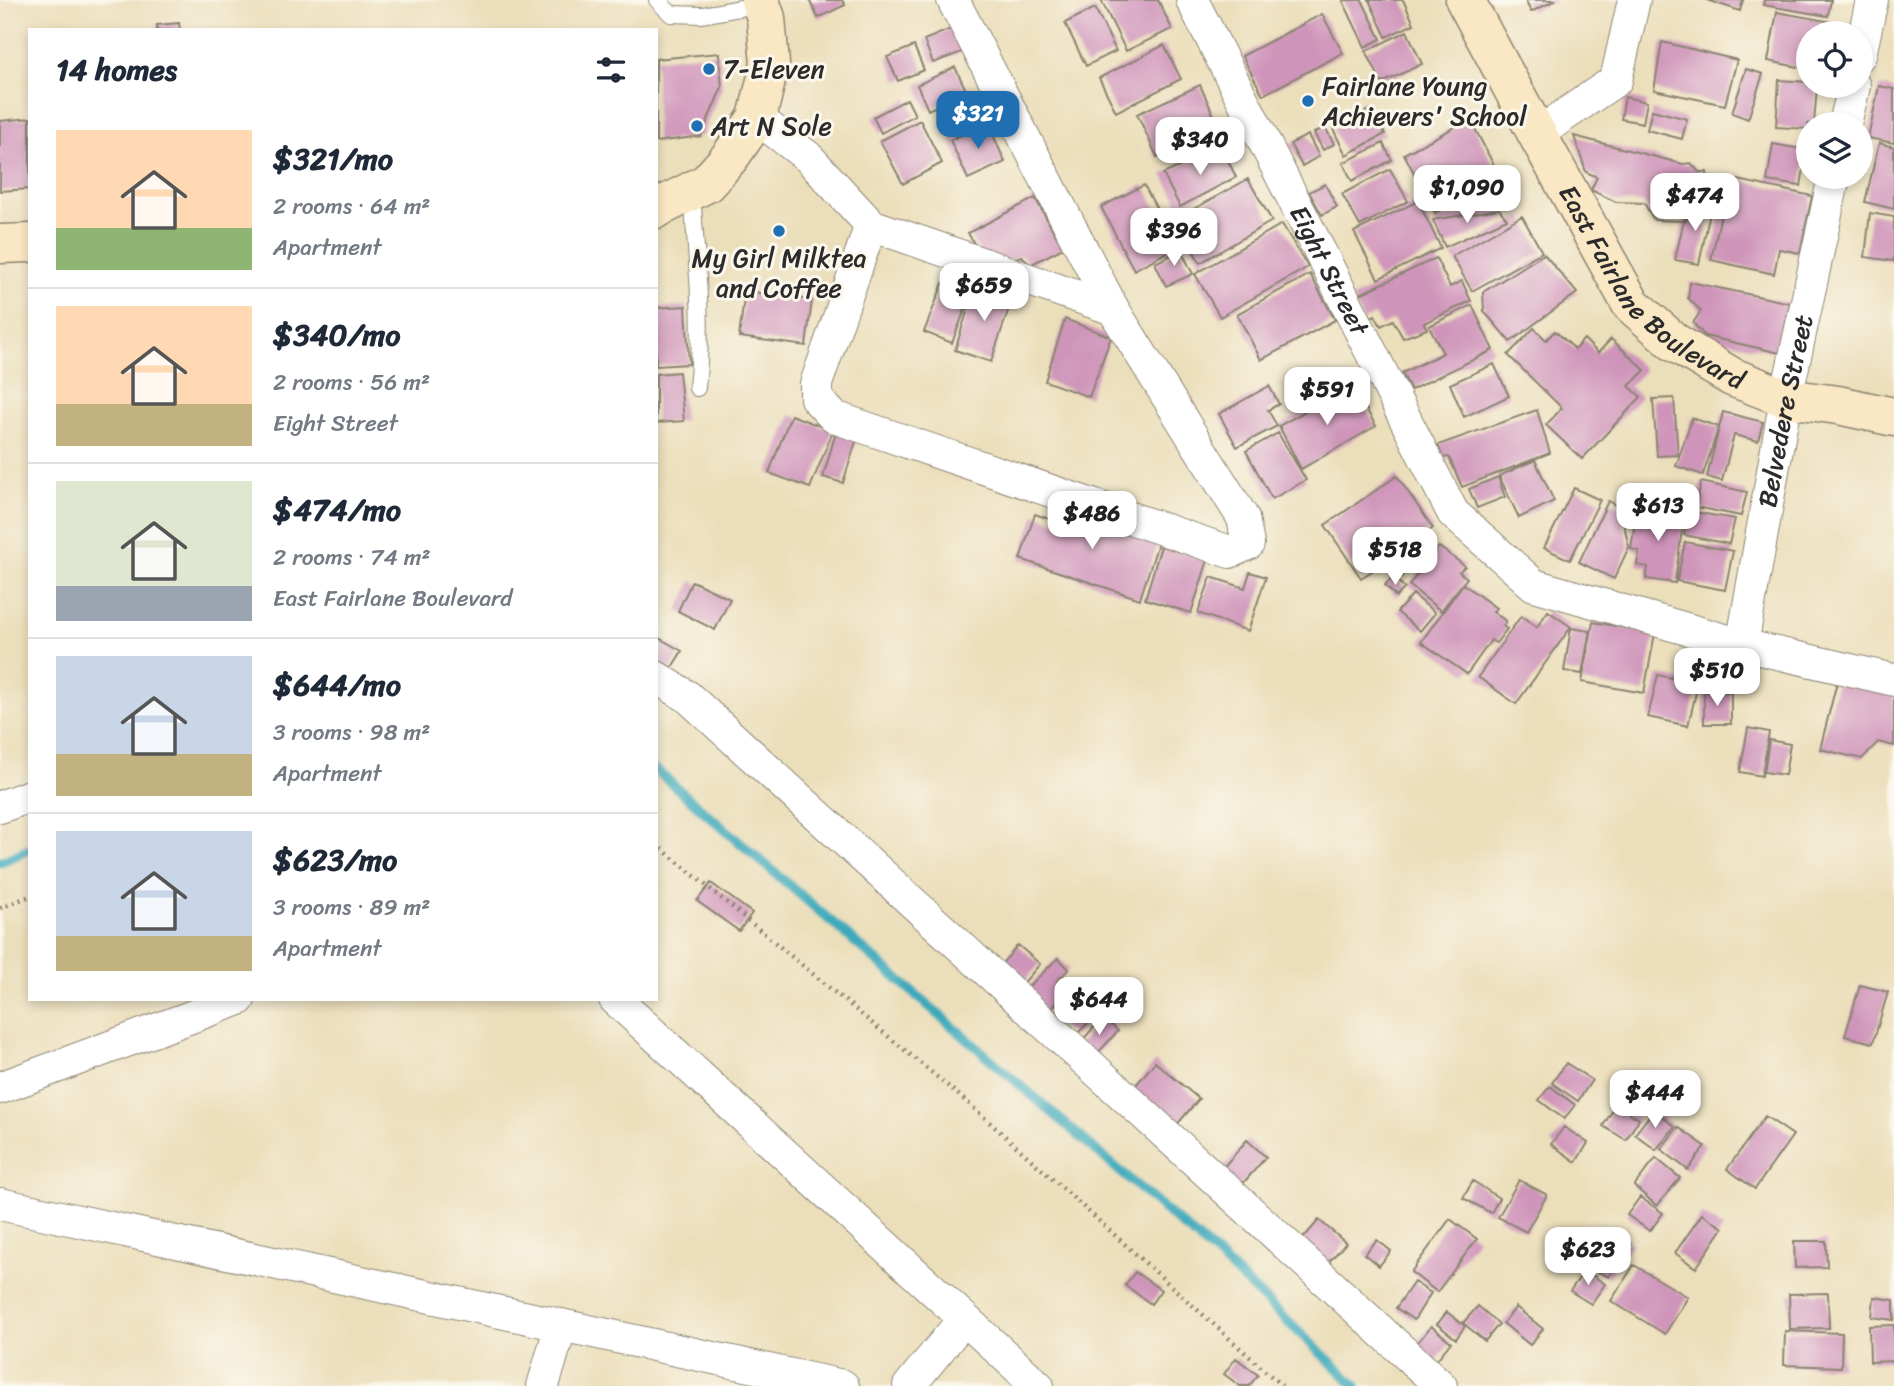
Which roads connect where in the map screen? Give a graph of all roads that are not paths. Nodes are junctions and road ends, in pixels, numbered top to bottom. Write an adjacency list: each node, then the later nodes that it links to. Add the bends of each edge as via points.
1 (657, 0): 7 (lane, via 671,14 702,15)
2 (953, 0): 17 (street)
3 (1192, 0): 21 (street, Eight Street, via 1453,513 1534,584)
4 (1465, 0): 10 (street, East Fairlane Boulevard)
5 (1634, 0): 10 (street, via 1616,80)
6 (1872, 0): 8 (street)
7 (761, 2): 9 (street, via 770,64)
8 (1867, 21)
9 (757, 118): 12 (street, via 708,183); 14 (street, via 808,157)
10 (1537, 134): 19 (street, East Fairlane Boulevard, via 1631,304 1674,342 1731,377)
11 (1831, 189): 19 (street, Belvedere Street)
12 (692, 191): 13 (street); 18 (lane, via 700,323)
13 (658, 208)
14 (871, 225): 17 (street); 17 (street, via 816,384 816,398 834,417 1230,552 1248,544 1243,518)
15 (28, 243): 16 (street)
16 (0, 244)
17 (1113, 309)
18 (698, 388)
19 (1786, 398): 20 (street, East Fairlane Boulevard); 21 (street, Belvedere Street)
20 (1894, 417)
21 (1742, 645): 23 (street, Eight Street)
22 (658, 678): 36 (street, via 708,716)
23 (1894, 680)
24 (28, 797): 25 (street)
25 (0, 807)
26 (234, 1001): 28 (street)
27 (617, 1001): 30 (street)
28 (0, 1088)
29 (0, 1204): 31 (street)
30 (964, 1319): 34 (street); 35 (street)
31 (561, 1325): 32 (street); 33 (street)
32 (543, 1386)
33 (844, 1386)
34 (909, 1386)
35 (1038, 1386)
36 (1441, 1386)

